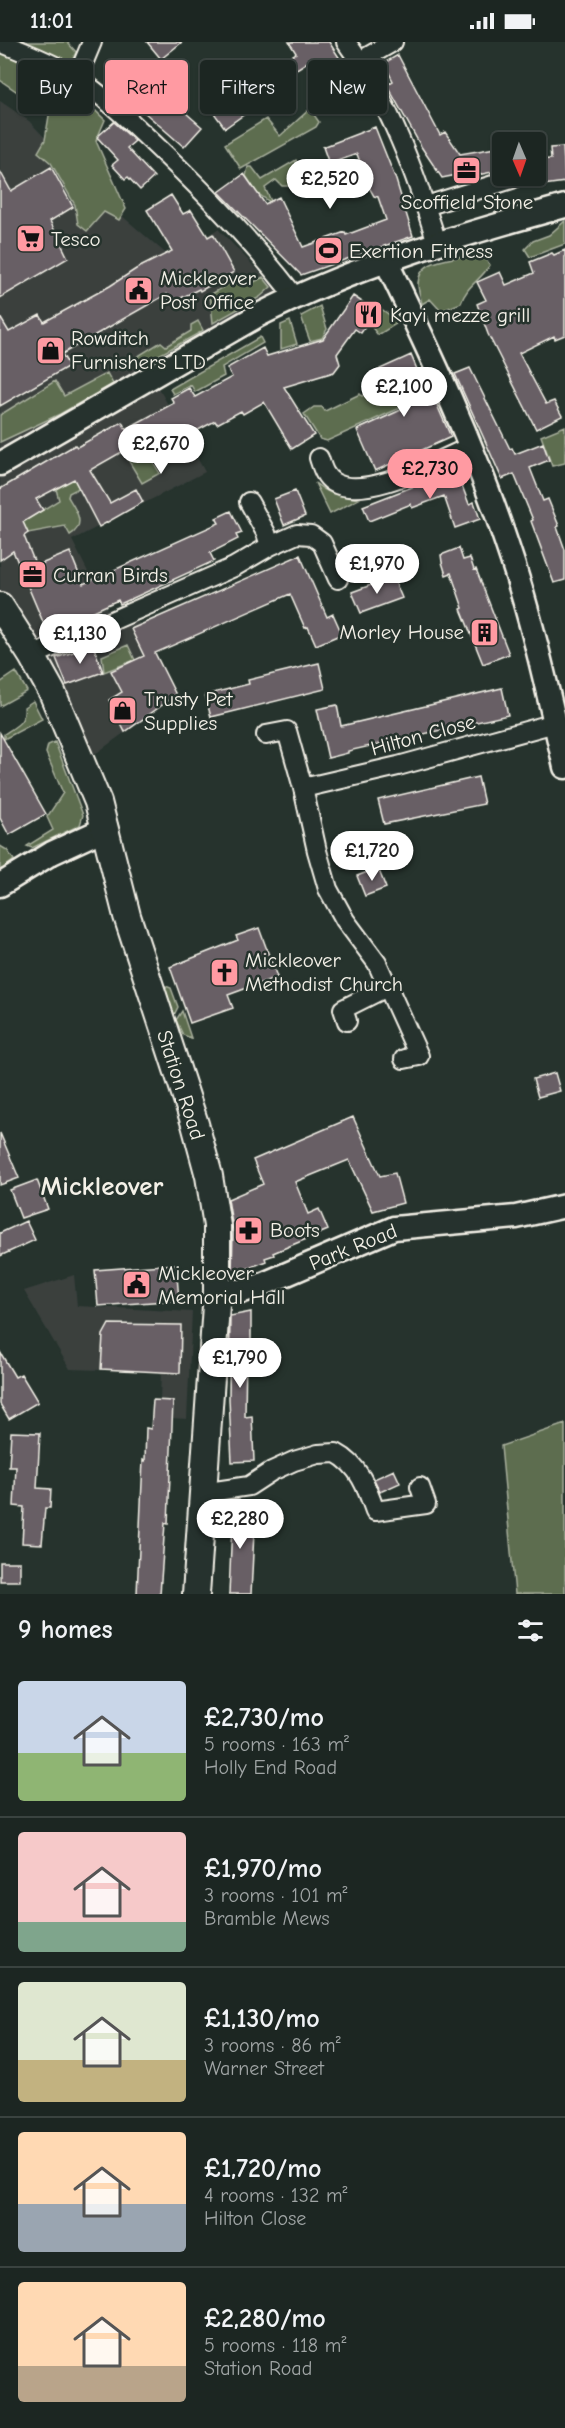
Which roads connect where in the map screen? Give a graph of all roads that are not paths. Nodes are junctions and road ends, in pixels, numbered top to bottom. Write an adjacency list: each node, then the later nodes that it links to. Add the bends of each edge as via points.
1 (0, 42): 5 (street)
2 (92, 42): 6 (street)
3 (346, 42): 7 (street)
4 (393, 42): 8 (street)
5 (42, 60)
6 (84, 60)
7 (359, 60)
8 (362, 60)
9 (93, 91): 16 (street, via 181,169)
10 (386, 114): 12 (street)
11 (492, 185): 12 (street)
12 (426, 206): 14 (street)
13 (565, 206): 14 (street)
14 (437, 243): 15 (street)
15 (386, 261): 16 (street); 17 (street)
16 (295, 297): 19 (street)
17 (470, 447): 18 (street, via 395,479 354,488 331,481); 25 (street, via 507,544)
18 (319, 458)
19 (0, 464)
20 (249, 502): 21 (street)
21 (270, 546): 22 (street, via 297,534 311,535 322,543); 24 (street, via 234,567)
22 (338, 579)
23 (0, 606): 24 (main road, Station Road)
24 (32, 656): 29 (main road, Station Road, via 69,729)
25 (555, 723): 27 (street); 28 (street, Hilton Close)
26 (266, 735): 28 (street, via 287,731)
27 (565, 767)
28 (303, 788): 31 (street, via 328,889)
29 (106, 828): 30 (street, via 52,852); 35 (main road, Station Road, via 127,916 209,1176 217,1226)
30 (0, 885)
31 (389, 986): 32 (street, via 343,1009); 33 (street, via 419,1056)
32 (347, 1021)
33 (404, 1059)
34 (565, 1206): 35 (street, Park Road, via 516,1217 394,1228 259,1286 243,1291)
35 (217, 1291): 37 (main road, Station Road)
36 (420, 1487): 37 (street, via 426,1504 375,1511 357,1470 336,1452 294,1461 249,1486)
37 (202, 1493): 38 (main road, Station Road)
38 (196, 1594)

